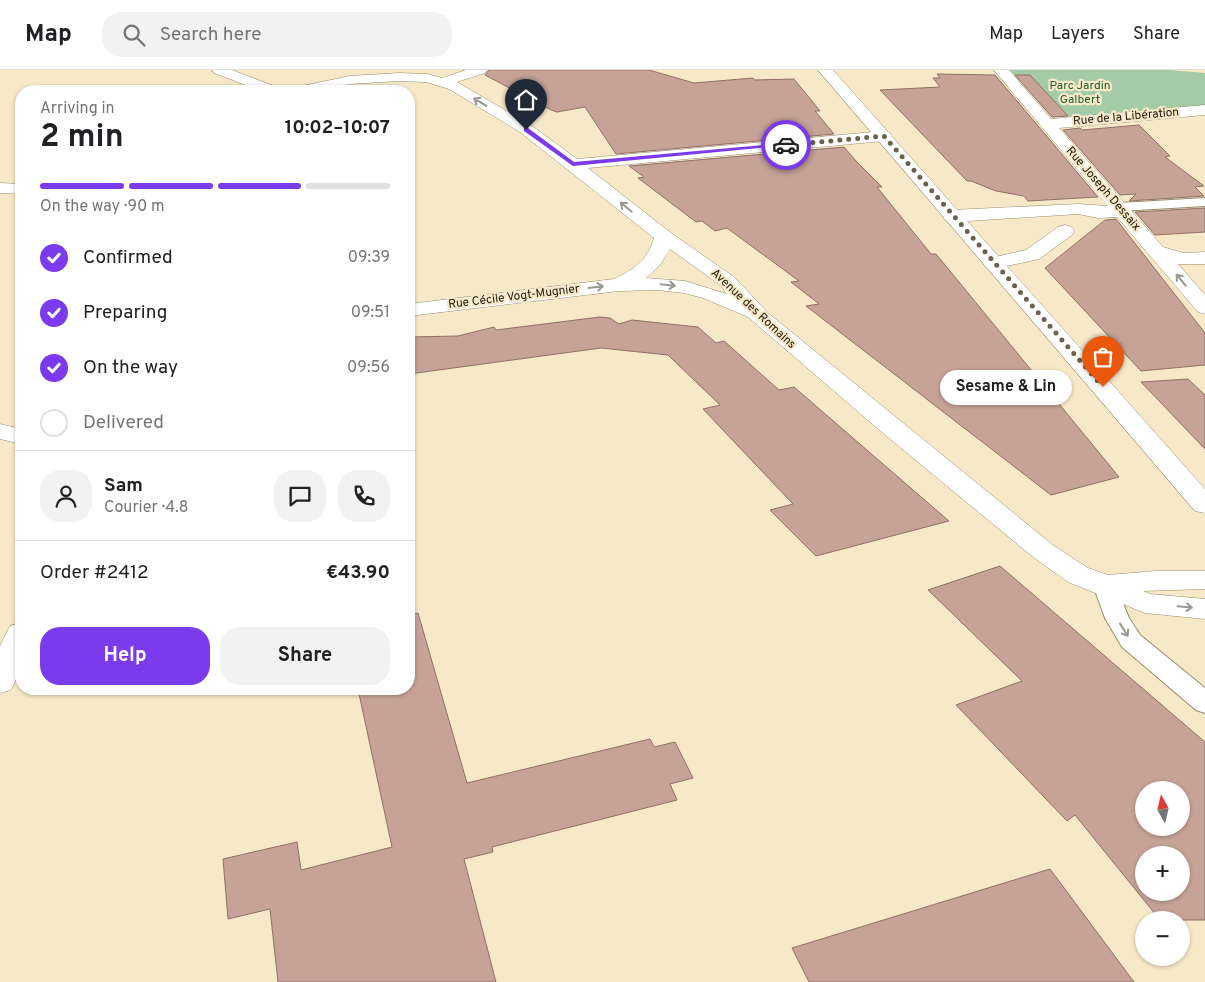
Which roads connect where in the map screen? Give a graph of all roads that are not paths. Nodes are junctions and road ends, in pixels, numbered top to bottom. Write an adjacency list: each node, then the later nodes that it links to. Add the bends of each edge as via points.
1 (219, 70): 10 (street)
2 (362, 70): 8 (street)
3 (380, 70): 7 (street)
4 (480, 70): 9 (street)
5 (825, 70): 14 (street)
6 (1001, 70): 13 (street, Rue Joseph Dessaix)
7 (400, 77): 8 (street, Avenue des Romains); 9 (street, Avenue des Romains)
8 (350, 80): 11 (street, Avenue des Romains)
9 (444, 82): 15 (street, Avenue des Romains, one-way to 9, via 526,130)
10 (258, 85)
11 (326, 85)
12 (1205, 110): 13 (street, Rue de la Libération)
13 (1047, 124): 19 (street, Rue Joseph Dessaix)
14 (884, 136): 15 (street); 20 (street)
15 (573, 164): 22 (street, Avenue des Romains, one-way to 15)
16 (0, 188): 17 (street)
17 (15, 189)
18 (1205, 202): 19 (lane)
19 (1121, 209): 20 (street, via 1088,216); 23 (street, Rue Joseph Dessaix)
20 (955, 219): 25 (street)
21 (1065, 231): 25 (street, via 1032,255)
22 (664, 237): 26 (street, Rue Cécile Vogt-Mugnier, via 652,264); 29 (street, Avenue des Romains, via 727,281)
23 (1157, 251): 24 (street, via 1181,259); 27 (street, Rue Joseph Dessaix, one-way to 23)
24 (1205, 258)
25 (993, 263): 32 (street)
26 (619, 285): 28 (street, Rue Cécile Vogt-Mugnier, one-way to 26); 29 (street, Rue Cécile Vogt-Mugnier, one-way to 29, via 658,284 698,290 722,298)
27 (1205, 308)
28 (415, 309)
29 (760, 318): 34 (street, Avenue des Romains, via 1043,551 1078,575)
30 (0, 431): 31 (street)
31 (15, 435)
32 (1205, 505)
33 (1205, 580): 34 (street, Avenue des Romains)
34 (1105, 585): 35 (street, Avenue des Romains, one-way to 35, via 1145,603); 38 (lane, one-way to 38, via 1117,618 1131,641)
35 (1205, 609)
36 (15, 648): 37 (street)
37 (0, 682)
38 (1205, 703)

